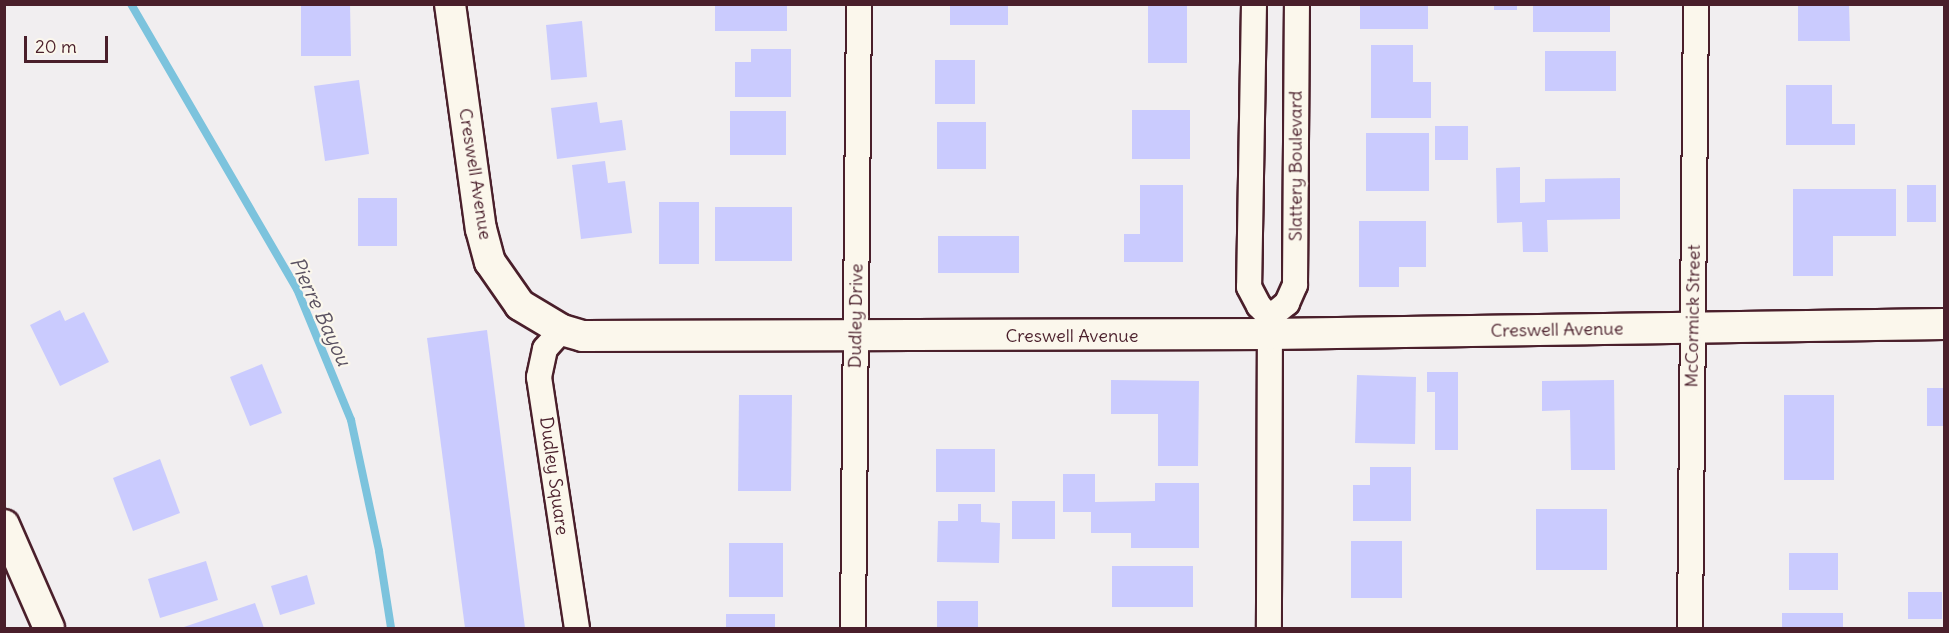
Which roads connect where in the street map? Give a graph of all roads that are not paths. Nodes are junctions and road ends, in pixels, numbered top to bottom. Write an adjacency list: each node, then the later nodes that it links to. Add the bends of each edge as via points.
1 (450, 4): 9 (street, Creswell Avenue, via 481,229 490,262 520,305)
2 (859, 4): 10 (street, Dudley Drive)
3 (1254, 4): 7 (street, via 1249,287)
4 (1297, 4): 7 (street, Slattery Boulevard, via 1295,285)
5 (1696, 4): 8 (street, McCormick Street)
6 (1944, 324): 8 (street, Creswell Avenue)
7 (1270, 326): 8 (street, Creswell Avenue); 10 (street, Creswell Avenue); 15 (street)
8 (1693, 328): 16 (street, McCormick Street)
9 (562, 330): 10 (street, Creswell Avenue, via 606,337); 13 (street, Dudley Square, via 545,349 539,377)
10 (856, 337): 14 (street, Dudley Drive)
11 (4, 525): 12 (street)
12 (49, 628)
13 (577, 628)
14 (854, 628)
15 (1269, 628)
16 (1690, 628)

